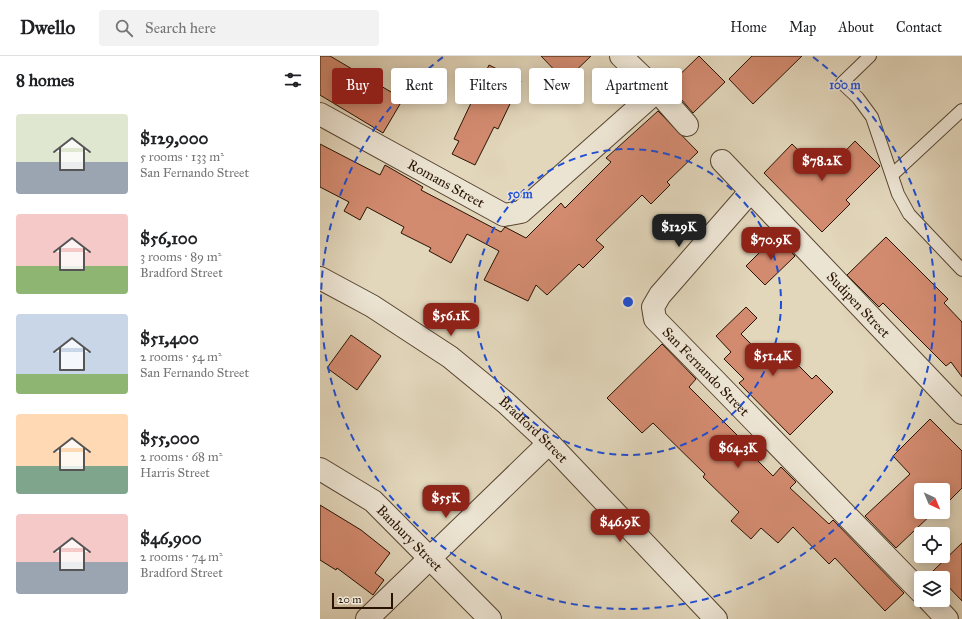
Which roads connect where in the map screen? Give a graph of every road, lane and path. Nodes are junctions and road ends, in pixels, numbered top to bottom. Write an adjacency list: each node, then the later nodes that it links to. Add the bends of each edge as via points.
1 (621, 56): 3 (street)
2 (870, 56): 10 (lane, via 842,82 872,117)
3 (633, 68)
4 (643, 104): 7 (street, Romans Street, via 521,212 504,215)
5 (668, 104): 8 (street)
6 (962, 110): 10 (lane)
7 (320, 114)
8 (687, 125)
9 (722, 161): 11 (street, Sudipen Street)
10 (892, 175): 12 (lane, via 904,206)
11 (750, 192): 14 (street, Sudipen Street); 18 (street, San Fernando Street, via 660,295 653,307 655,319)
12 (962, 270)
13 (320, 278): 15 (street, Bradford Street, via 372,306 450,357)
14 (962, 413)
15 (549, 443): 17 (street); 22 (street, Bradford Street)
16 (320, 469): 17 (street, Banbury Street, via 373,501)
17 (430, 558): 20 (street); 21 (street, Banbury Street)
18 (914, 585)
19 (936, 607): 23 (street)
20 (367, 619)
21 (490, 619)
22 (716, 619)
23 (947, 619)

